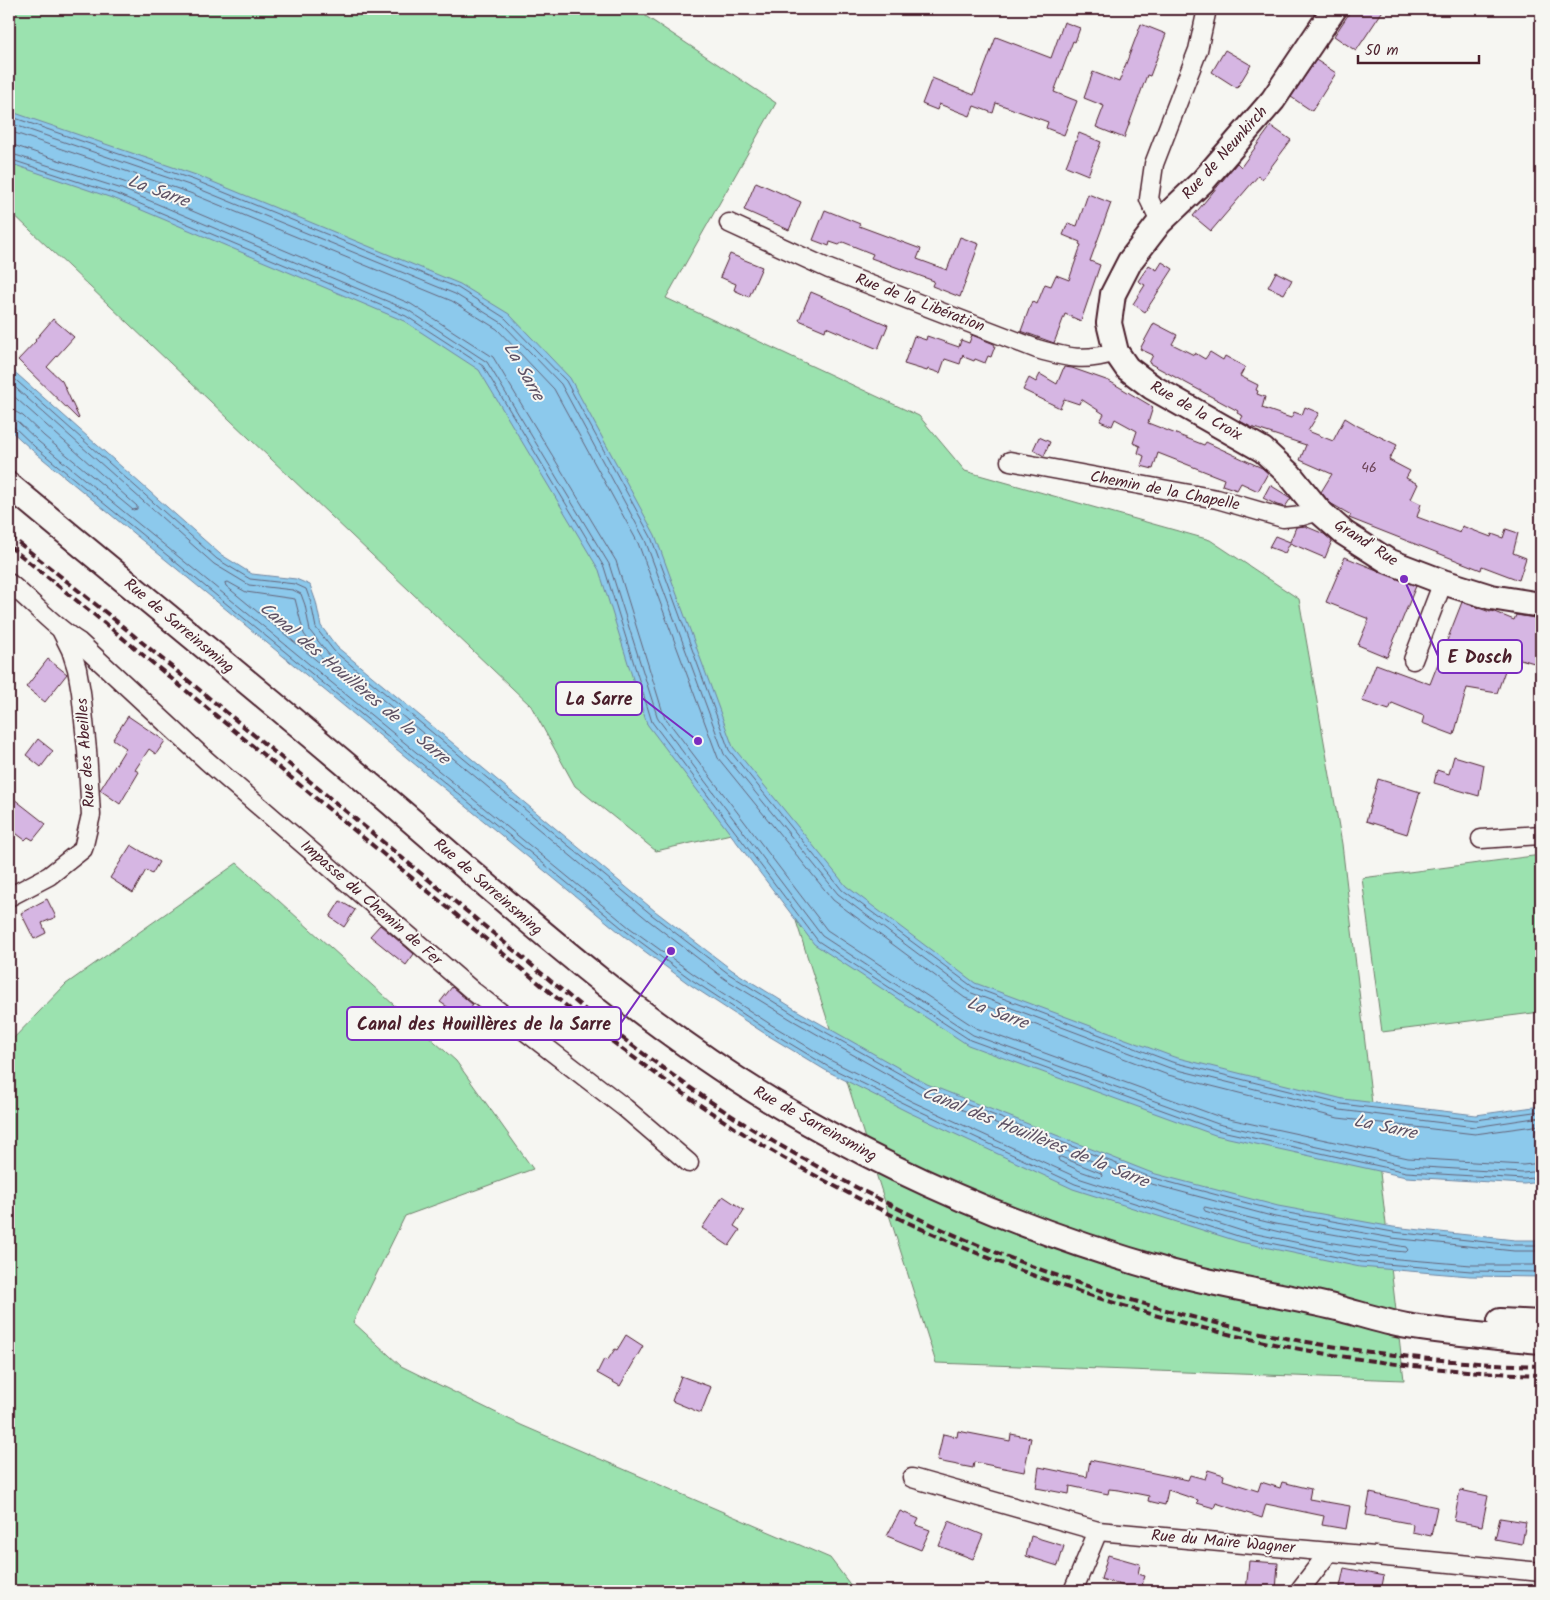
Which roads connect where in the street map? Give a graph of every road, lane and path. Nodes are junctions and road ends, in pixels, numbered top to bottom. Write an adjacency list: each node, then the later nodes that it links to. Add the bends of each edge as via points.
1 (1207, 9): 3 (street, via 1198,50 1154,164 1149,199)
2 (1334, 9): 3 (street, Rue de Neunkirch, via 1273,100 1204,181)
3 (1160, 222): 5 (street, Rue de Neunkirch, via 1130,261)
4 (729, 223): 6 (street, Rue de la Libération, via 829,269 1037,349 1068,358 1098,358)
5 (1113, 294): 6 (street, Rue de la Croix, via 1109,323)
6 (1116, 352): 9 (street, Rue de la Croix, via 1127,368 1152,387 1263,450 1290,475)
7 (1010, 461): 9 (street, Chemin de la Chapelle, via 1217,500 1283,518)
8 (9, 485): 19 (street, Rue de Sarreinsming, via 572,958 628,1003 724,1071 820,1129 911,1176 1014,1220 1171,1272)
9 (1319, 510): 10 (street, Grand' Rue, via 1344,533 1388,561)
10 (1443, 582): 12 (street, Grand' Rue, via 1491,597); 14 (street)
11 (9, 583): 13 (street)
12 (1541, 605)
13 (62, 632): 17 (street, Rue des Abeilles, via 71,650 81,692 91,815 83,849 49,876); 18 (street, Impasse du Chemin de Fer, via 79,642 207,761 474,992 625,1108)
14 (1413, 660)
15 (1541, 835): 16 (street)
16 (1481, 840)
17 (9, 897)
18 (689, 1163)
19 (1336, 1308): 20 (street); 21 (street, via 1408,1326)
20 (1541, 1324)
21 (1541, 1341)
22 (912, 1478): 23 (street, Rue du Maire Wagner)
23 (1098, 1531): 24 (street, Rue du Maire Wagner); 26 (street)
24 (1329, 1552): 25 (street, Rue du Maire Wagner); 27 (street)
25 (1541, 1572)
26 (1073, 1591)
27 (1299, 1591)

